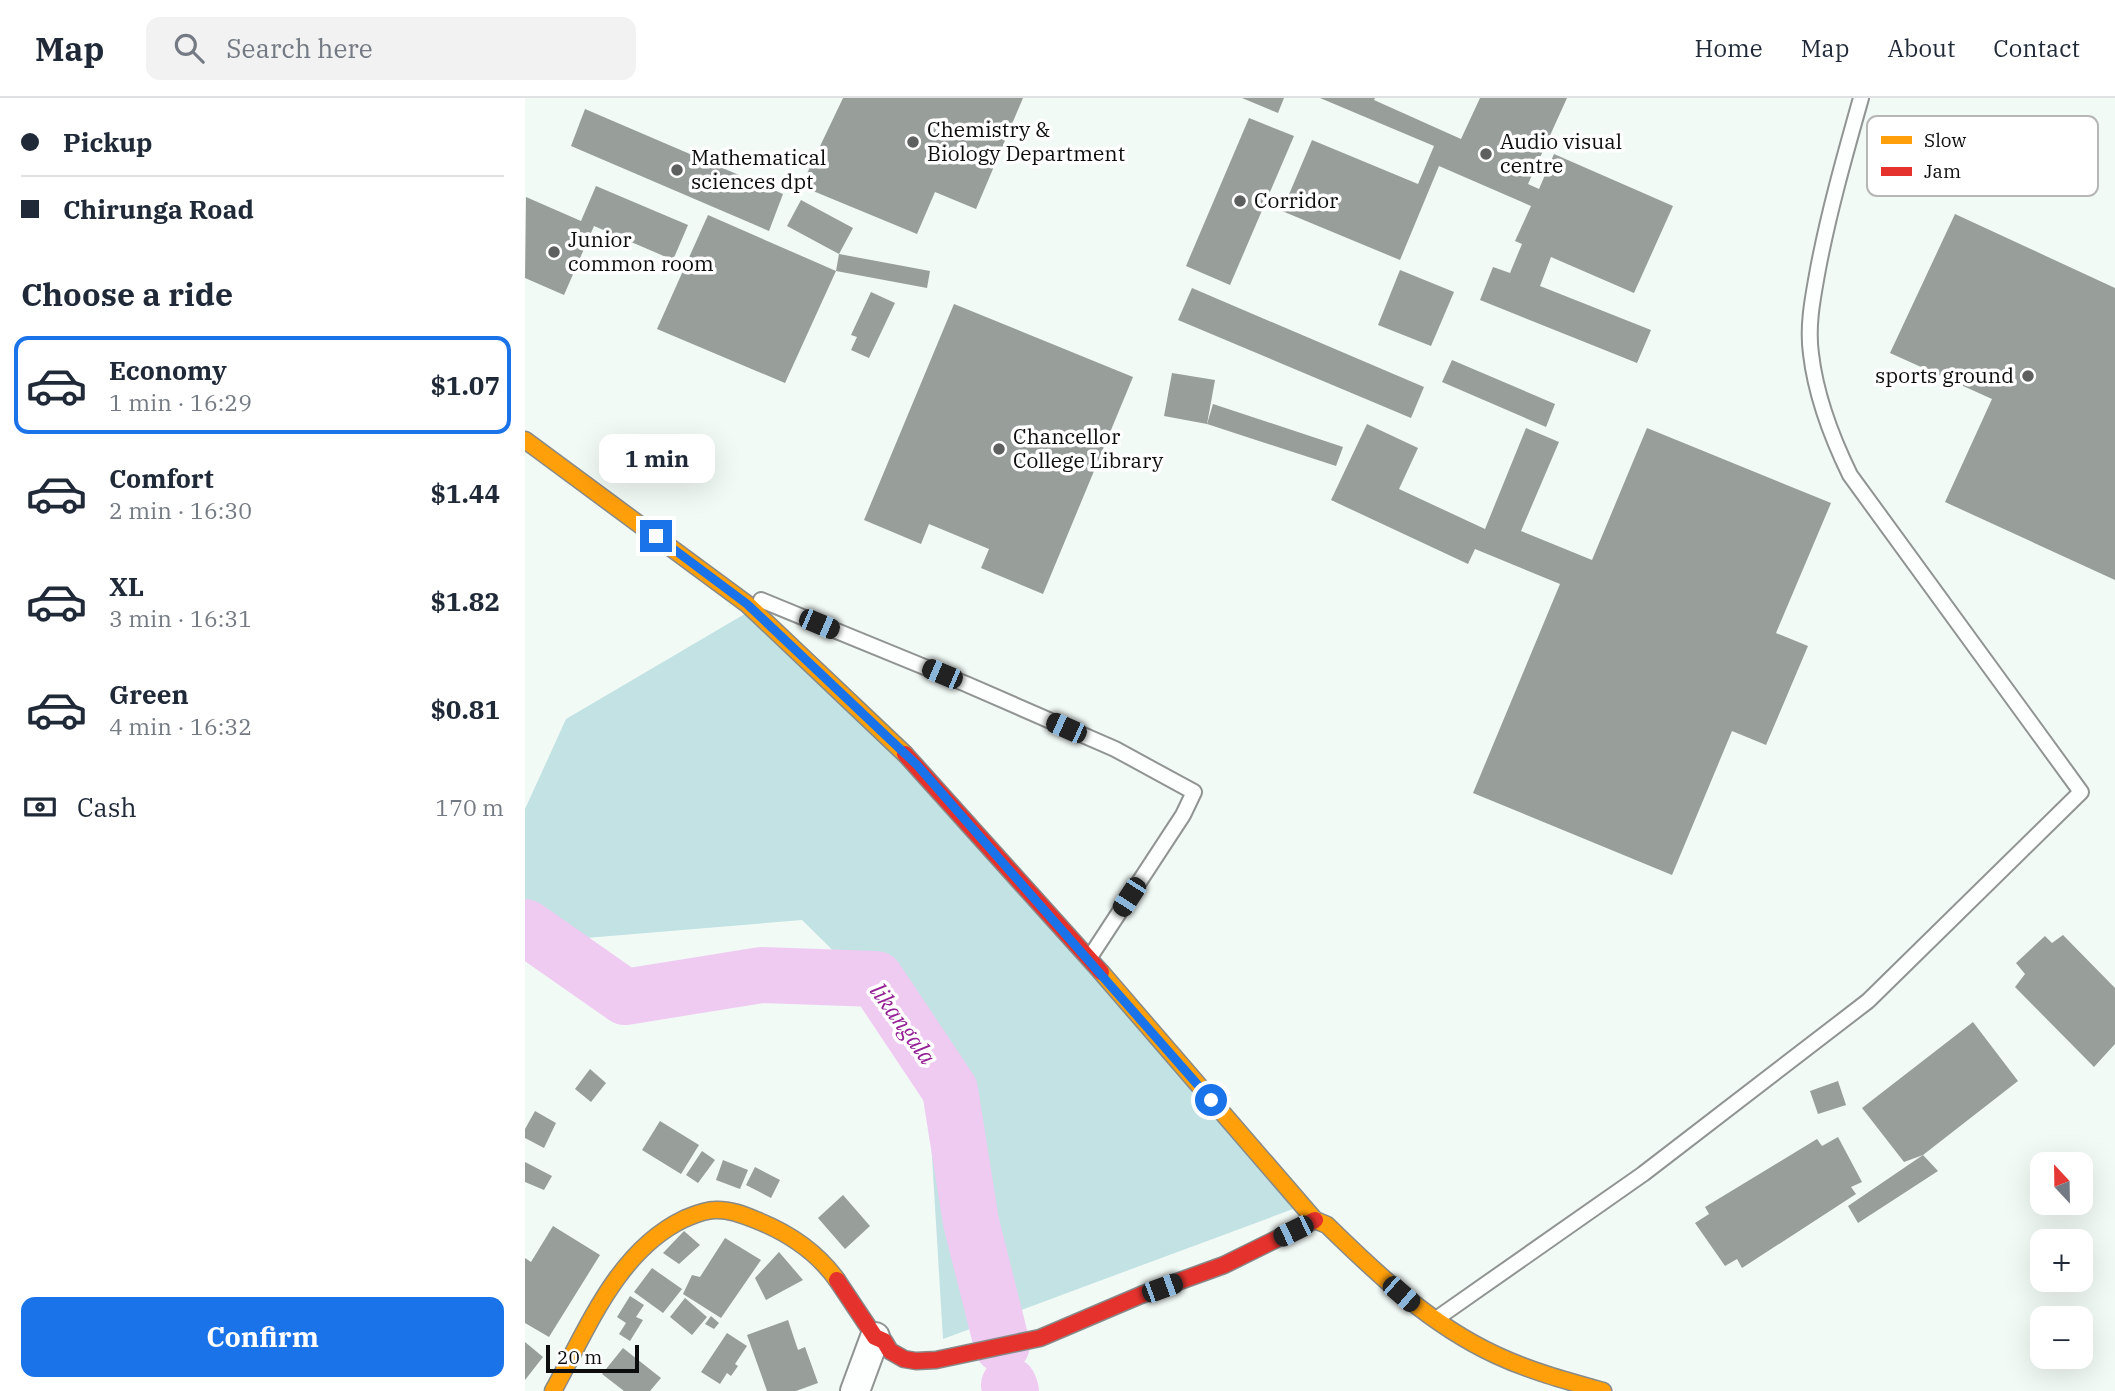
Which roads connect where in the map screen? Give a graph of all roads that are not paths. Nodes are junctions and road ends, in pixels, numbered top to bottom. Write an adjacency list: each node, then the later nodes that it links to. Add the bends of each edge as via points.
1 (1861, 98): 6 (lane, via 1828,218 1809,315 1818,395 1850,475 2081,792 1868,1001 1643,1174)
2 (525, 440): 3 (street)
3 (721, 583): 4 (street, via 917,765); 4 (lane, via 1115,749 1194,792)
4 (1089, 958): 5 (street)
5 (1315, 1220): 6 (street, via 1327,1225); 7 (street, via 1224,1265 1039,1338 916,1361 890,1351)
6 (1435, 1320): 10 (street, via 1482,1349)
7 (875, 1337): 8 (street, via 821,1261 786,1233 717,1209 664,1228 630,1262); 9 (street)
8 (553, 1391)
9 (855, 1391)
10 (1603, 1391)

